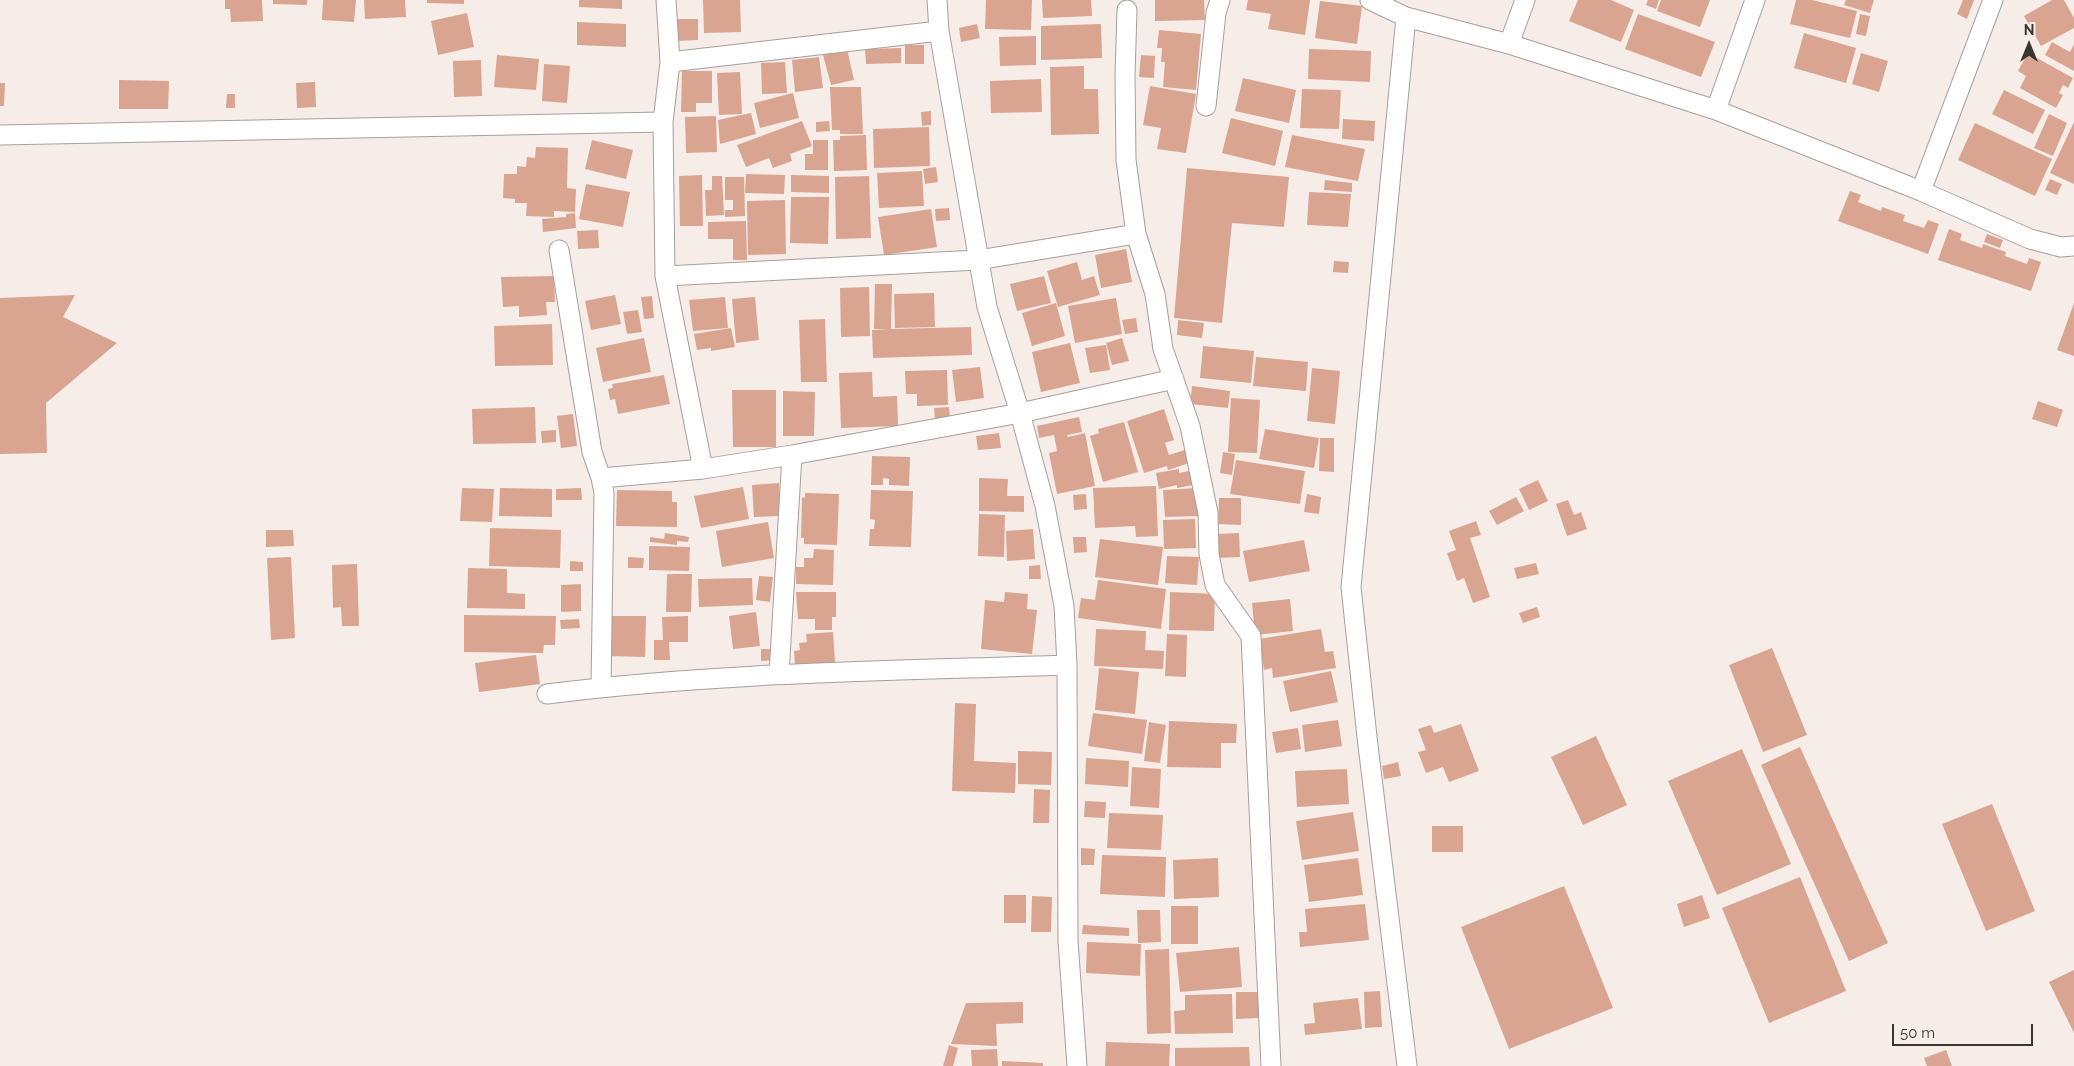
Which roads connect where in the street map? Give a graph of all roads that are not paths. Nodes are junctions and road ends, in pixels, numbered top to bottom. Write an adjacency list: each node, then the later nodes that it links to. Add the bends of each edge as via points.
1 (666, 0): 12 (street)
2 (937, 0): 10 (street)
3 (1220, 0): 13 (street)
4 (1370, 0): 9 (street)
5 (1525, 0): 11 (street)
6 (1756, 0): 14 (street)
7 (1994, 0): 17 (street)
8 (1127, 10): 18 (street, via 1126,160)
9 (1406, 17): 11 (street); 34 (street, via 1351,587)
10 (939, 31): 12 (street); 21 (street)
11 (1509, 44): 14 (street)
12 (670, 62): 15 (street)
13 (1206, 106)
14 (1716, 110): 17 (street)
15 (664, 122): 16 (street); 22 (street)
16 (0, 135)
17 (1921, 191): 19 (street, via 2030,240 2061,247)
18 (1136, 234): 21 (street); 23 (street, via 1155,294 1163,349)
19 (2074, 246)
20 (559, 250): 27 (street, via 592,452)
21 (978, 260): 22 (street); 24 (street, via 988,306)
22 (665, 276): 26 (street)
23 (1174, 379): 24 (street); 33 (street, via 1190,426 1208,513 1209,554 1215,585 1251,636)
24 (1020, 413): 25 (street); 28 (street, via 1045,506 1064,606)
25 (792, 455): 26 (street); 29 (street)
26 (703, 470): 27 (street)
27 (602, 478): 30 (street)
28 (1067, 665): 29 (street); 32 (street, via 1068,941)
29 (779, 674): 30 (street)
30 (600, 687): 31 (street)
31 (547, 694)
32 (1077, 1066)
33 (1270, 1066)
34 (1408, 1066)

